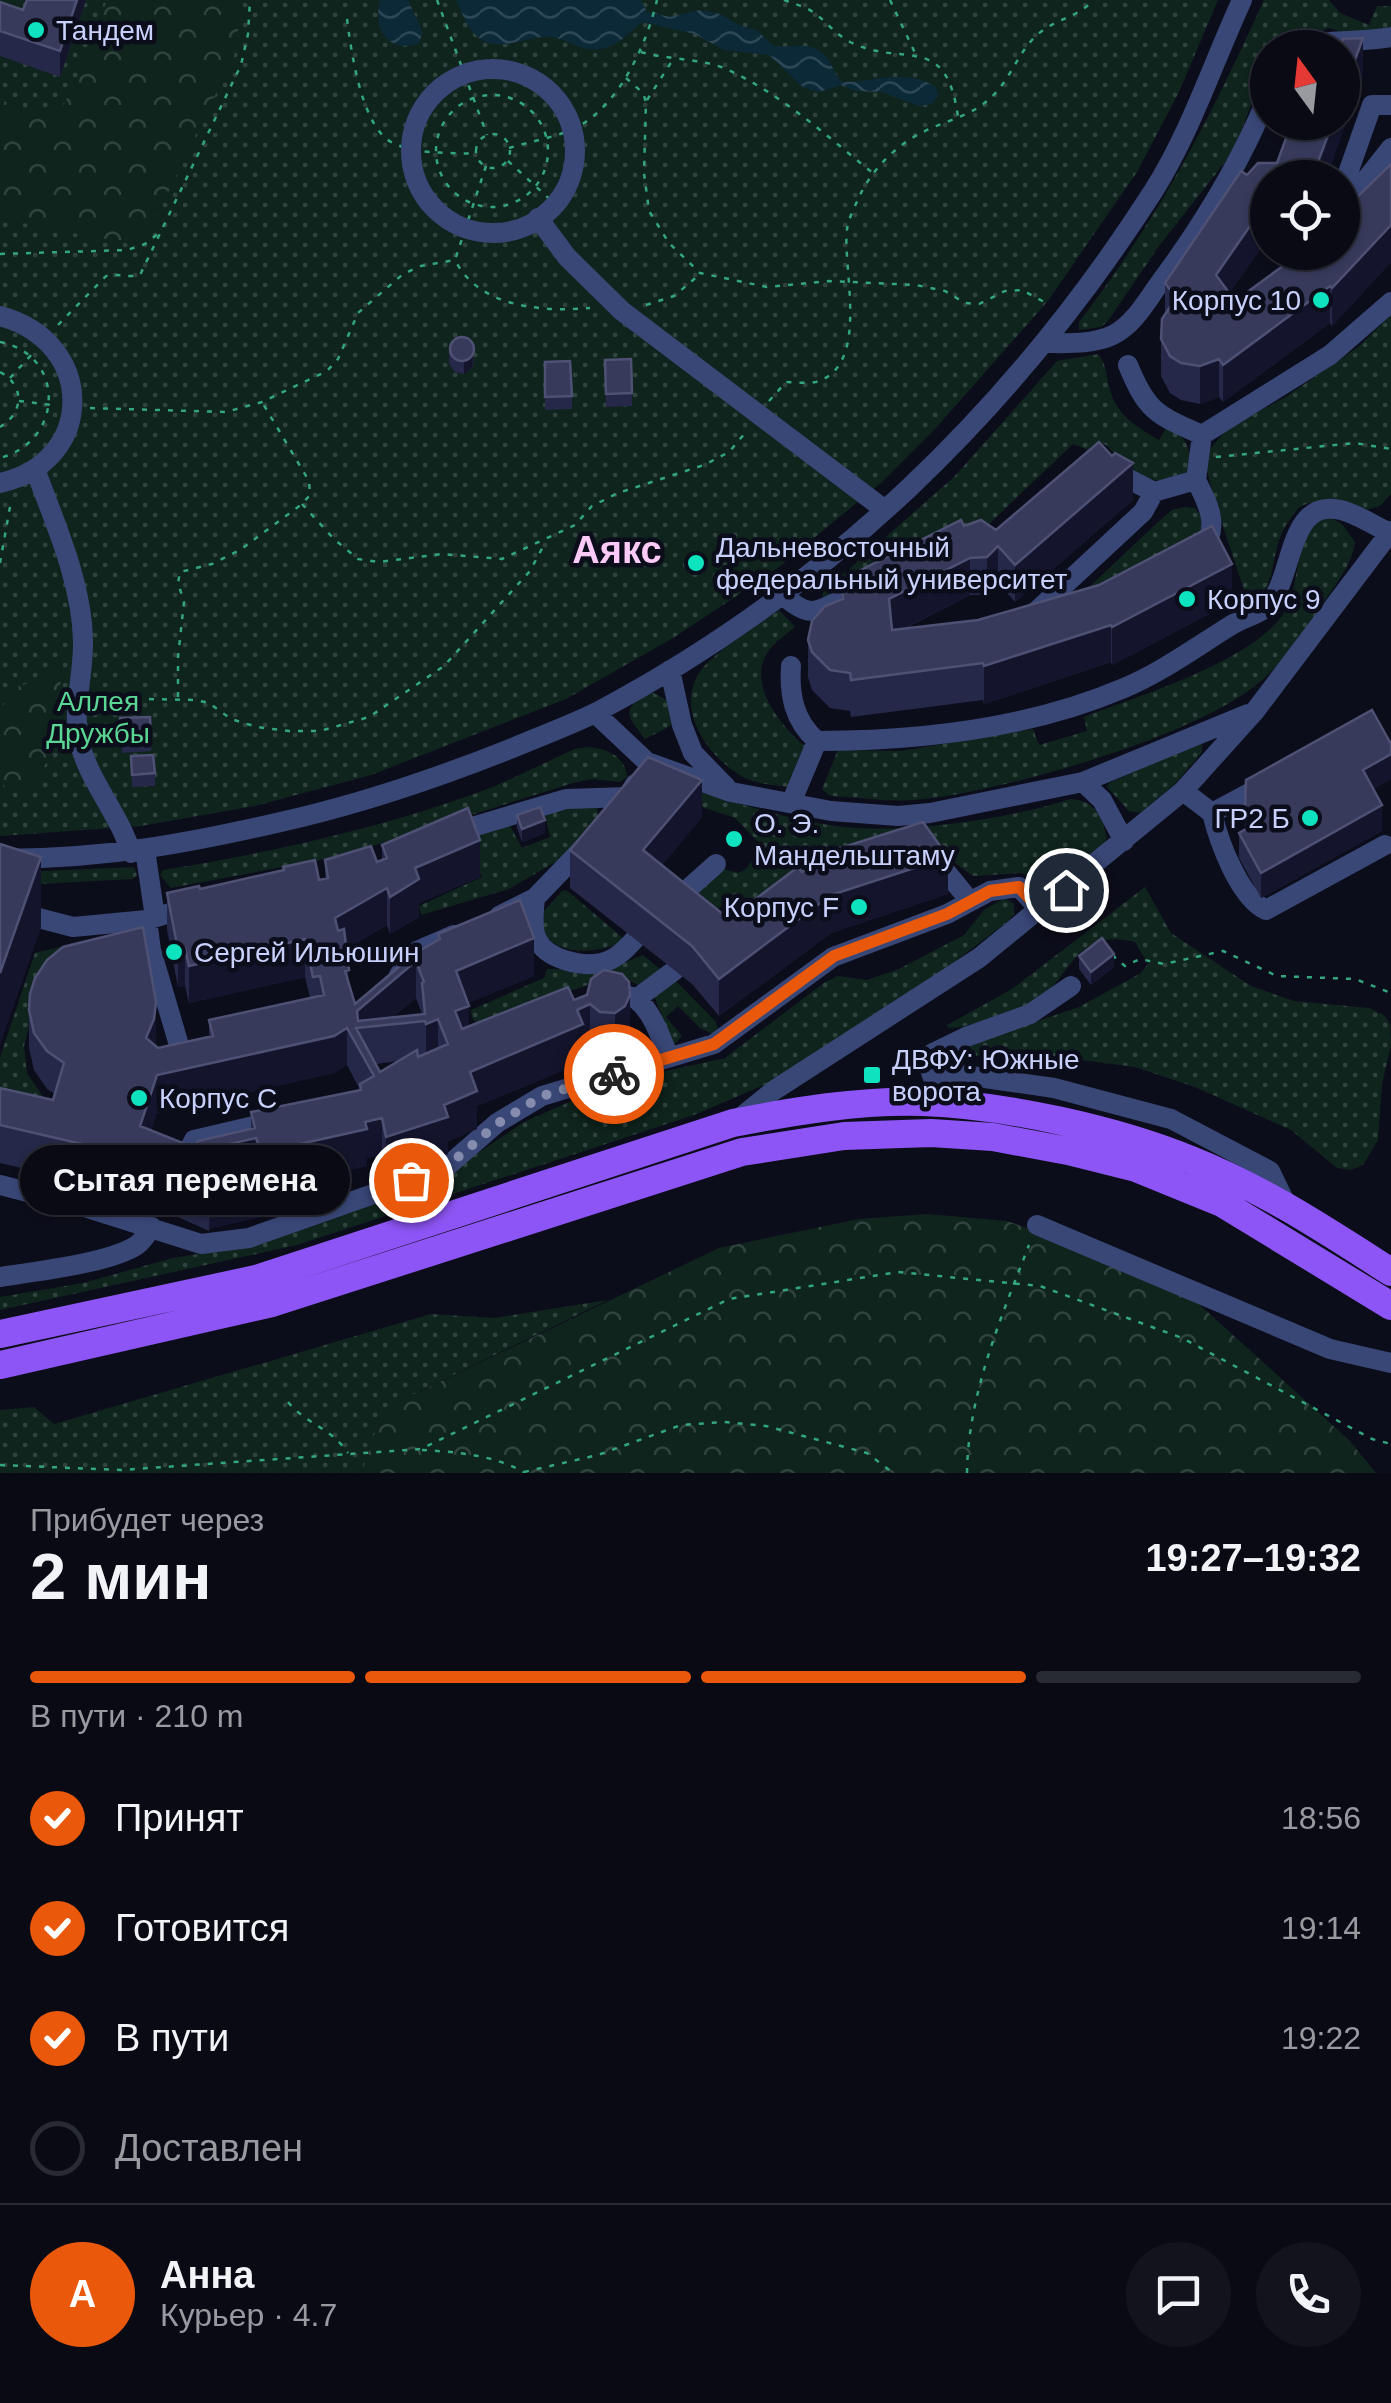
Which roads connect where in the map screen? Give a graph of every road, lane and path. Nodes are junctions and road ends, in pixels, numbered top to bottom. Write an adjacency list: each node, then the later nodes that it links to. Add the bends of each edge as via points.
1 (250, 0): 39 (path, via 241,65)
2 (437, 0): 14 (path)
3 (657, 0): 11 (path)
4 (784, 0): 12 (path, via 854,44)
5 (890, 0): 12 (path)
6 (1094, 0): 19 (path, via 1077,16 1050,23 986,102)
7 (1242, 0): 47 (street, via 1156,186)
8 (347, 19): 26 (path, via 353,71 378,130)
9 (1391, 37): 10 (street)
10 (1360, 42)
11 (641, 52): 13 (path); 15 (path)
12 (915, 54): 19 (path, via 946,77)
13 (673, 60): 17 (path); 32 (path, via 722,67 747,81)
14 (464, 74): 16 (path); 20 (street, via 495,69 530,78 558,102); 26 (street, via 430,98)
15 (626, 78): 17 (path); 20 (path)
16 (473, 98): 21 (path); 23 (path, via 518,101 538,117); 27 (path, via 450,115)
17 (646, 102): 42 (path, via 649,210)
18 (1391, 105): 30 (street, via 1372,106)
19 (958, 117): 32 (path, via 898,147)
20 (572, 130): 23 (path); 36 (street, via 572,171)
21 (487, 135): 24 (path, via 500,136); 28 (path)
22 (1250, 136): 50 (street, via 1233,174 1135,318 1109,337)
23 (547, 137): 24 (path); 33 (path, via 547,165)
24 (509, 148): 29 (path)
25 (1391, 148): 34 (street)
26 (410, 149): 27 (path); 38 (street, via 427,200)
27 (436, 151): 28 (path); 35 (path, via 448,185)
28 (476, 154): 31 (path)
29 (506, 160): 31 (path); 33 (path)
30 (1353, 160)
31 (486, 166): 35 (path)
32 (874, 174): 43 (path, via 847,226)
33 (536, 186): 35 (path, via 504,206); 36 (path)
34 (1360, 187)
35 (473, 203): 38 (path)
36 (555, 204): 37 (street)
37 (538, 218): 38 (street, via 508,231); 45 (street)
38 (464, 227): 41 (path)
39 (160, 231): 40 (path, via 127,250); 48 (path, via 140,275 106,276)
40 (0, 254)
41 (455, 260): 45 (path, via 477,287 532,308); 56 (path, via 404,274 358,313 338,359 326,370)
42 (700, 274): 43 (path, via 767,287); 45 (path, via 659,304)
43 (848, 282): 47 (path, via 916,285 979,304 1022,290); 59 (path, via 852,329 843,358 815,382 786,382)
44 (1391, 302): 61 (street, via 1330,355)
45 (616, 306): 59 (street)
46 (0, 316): 48 (street)
47 (1067, 316): 50 (street)
48 (46, 338): 51 (path); 58 (street, via 63,359)
49 (0, 342): 51 (path)
50 (1044, 343): 70 (street, via 944,456)
51 (30, 356): 54 (path); 57 (path, via 44,375)
52 (1128, 366): 61 (street, via 1142,399)
53 (0, 372): 54 (path)
54 (10, 378): 55 (path)
55 (19, 401): 57 (path); 60 (path, via 12,420)
56 (262, 402): 58 (path, via 226,412); 69 (path, via 309,481)
57 (49, 405): 58 (path); 63 (path, via 34,440)
58 (72, 408): 65 (street, via 66,434)
59 (760, 416): 70 (street); 75 (path, via 729,452 618,493)
60 (0, 427)
61 (1202, 434): 66 (street)
62 (1391, 449): 66 (path, via 1355,442)
63 (0, 458)
64 (1094, 460): 68 (street)
65 (36, 469): 67 (street); 83 (street, via 76,596 84,638)
66 (1198, 470): 68 (street); 76 (street, via 1213,530 1206,549)
67 (7, 481): 72 (path)
68 (1154, 492): 80 (street, via 1142,512 1016,631)
69 (302, 504): 75 (path, via 358,559 502,559); 84 (path, via 240,550 180,572)
70 (885, 510): 79 (street)
71 (0, 517): 72 (path)
72 (8, 520): 74 (path)
73 (1390, 532): 85 (street); 87 (street, via 1340,510 1307,517 1266,608 1127,687 1050,715 979,728 883,741)
74 (2, 540): 77 (path)
75 (546, 540): 84 (path, via 530,571 444,666 369,717 320,732 289,731 257,727 209,703)
76 (1191, 561)
77 (0, 563)
78 (872, 586): 79 (street, via 815,612 802,612)
79 (784, 596): 82 (street)
80 (1054, 620)
81 (791, 666): 87 (street, via 789,690 804,729)
82 (670, 670): 86 (street); 92 (street, via 693,753)
83 (81, 698): 84 (path); 99 (street, via 78,735 85,764)
84 (178, 698)
85 (1255, 711): 90 (street); 91 (street)
86 (595, 713): 88 (street); 99 (street, via 377,798)
87 (818, 741): 94 (street)
88 (647, 762): 92 (street); 93 (street)
89 (1284, 773): 95 (street)
90 (1083, 782): 94 (street, via 898,816); 97 (street, via 1102,800)
91 (1183, 791): 95 (street); 97 (street)
92 (730, 792): 94 (street)
93 (628, 796): 96 (street, via 566,798); 103 (street)
94 (791, 803)
95 (1212, 813): 98 (street, via 1218,840 1252,904 1266,910)
96 (428, 840)
97 (1124, 842): 108 (street)
98 (1385, 845)
99 (138, 852): 101 (street); 109 (street)
100 (914, 852): 105 (street, via 932,856)
101 (0, 858)
102 (716, 864): 107 (street)
103 (536, 898): 110 (street, via 537,939 556,957 602,963); 113 (street, via 417,950)
104 (206, 902): 109 (street)
105 (970, 902): 108 (street, via 1019,887); 119 (street, via 834,956 714,1044)
106 (0, 908): 109 (street, via 73,928)
107 (666, 908)
108 (1040, 910): 123 (street)
109 (151, 919): 118 (street, via 151,950)
110 (634, 940)
111 (1104, 947): 115 (path, via 1124,966 1223,951 1277,976 1356,979)
112 (675, 970): 116 (street)
113 (391, 986)
114 (1070, 986): 120 (street, via 1030,1014 932,1054)
115 (1391, 993)
116 (636, 999): 117 (street); 119 (street)
117 (583, 1003)
118 (183, 1056)
119 (669, 1056): 128 (street, via 542,1096 444,1169 249,1238 201,1244)
120 (930, 1070): 121 (street); 126 (street, via 1054,1088 1171,1119 1270,1171)
121 (951, 1104): 123 (main road, via 805,1108); 126 (main road, via 1140,1142)
122 (304, 1114): 124 (street, via 194,1140)
123 (733, 1123): 134 (main road, via 256,1279)
124 (181, 1166)
125 (0, 1185): 128 (street)
126 (1288, 1208): 129 (main road)
127 (1036, 1225): 131 (path); 135 (street, via 1330,1349)
128 (152, 1226): 130 (street, via 125,1250)
129 (1380, 1264): 132 (main road)
130 (0, 1277)
131 (1014, 1284): 138 (path, via 1040,1286 1182,1338 1372,1440); 139 (path, via 898,1272 729,1300); 144 (path, via 968,1432)
132 (1360, 1286): 133 (main road); 136 (main road, via 1222,1202 1136,1168 993,1137 844,1136 742,1152 272,1303)
133 (1391, 1306)
134 (0, 1334)
135 (1391, 1363)
136 (0, 1365)
137 (288, 1402): 140 (path, via 329,1430)
138 (1391, 1444)
139 (421, 1450): 140 (path); 142 (path, via 474,1455)
140 (349, 1454): 141 (path, via 120,1470)
141 (0, 1465)
142 (525, 1473): 143 (path, via 680,1425 724,1422 867,1453)
143 (893, 1473)
144 (967, 1473)

